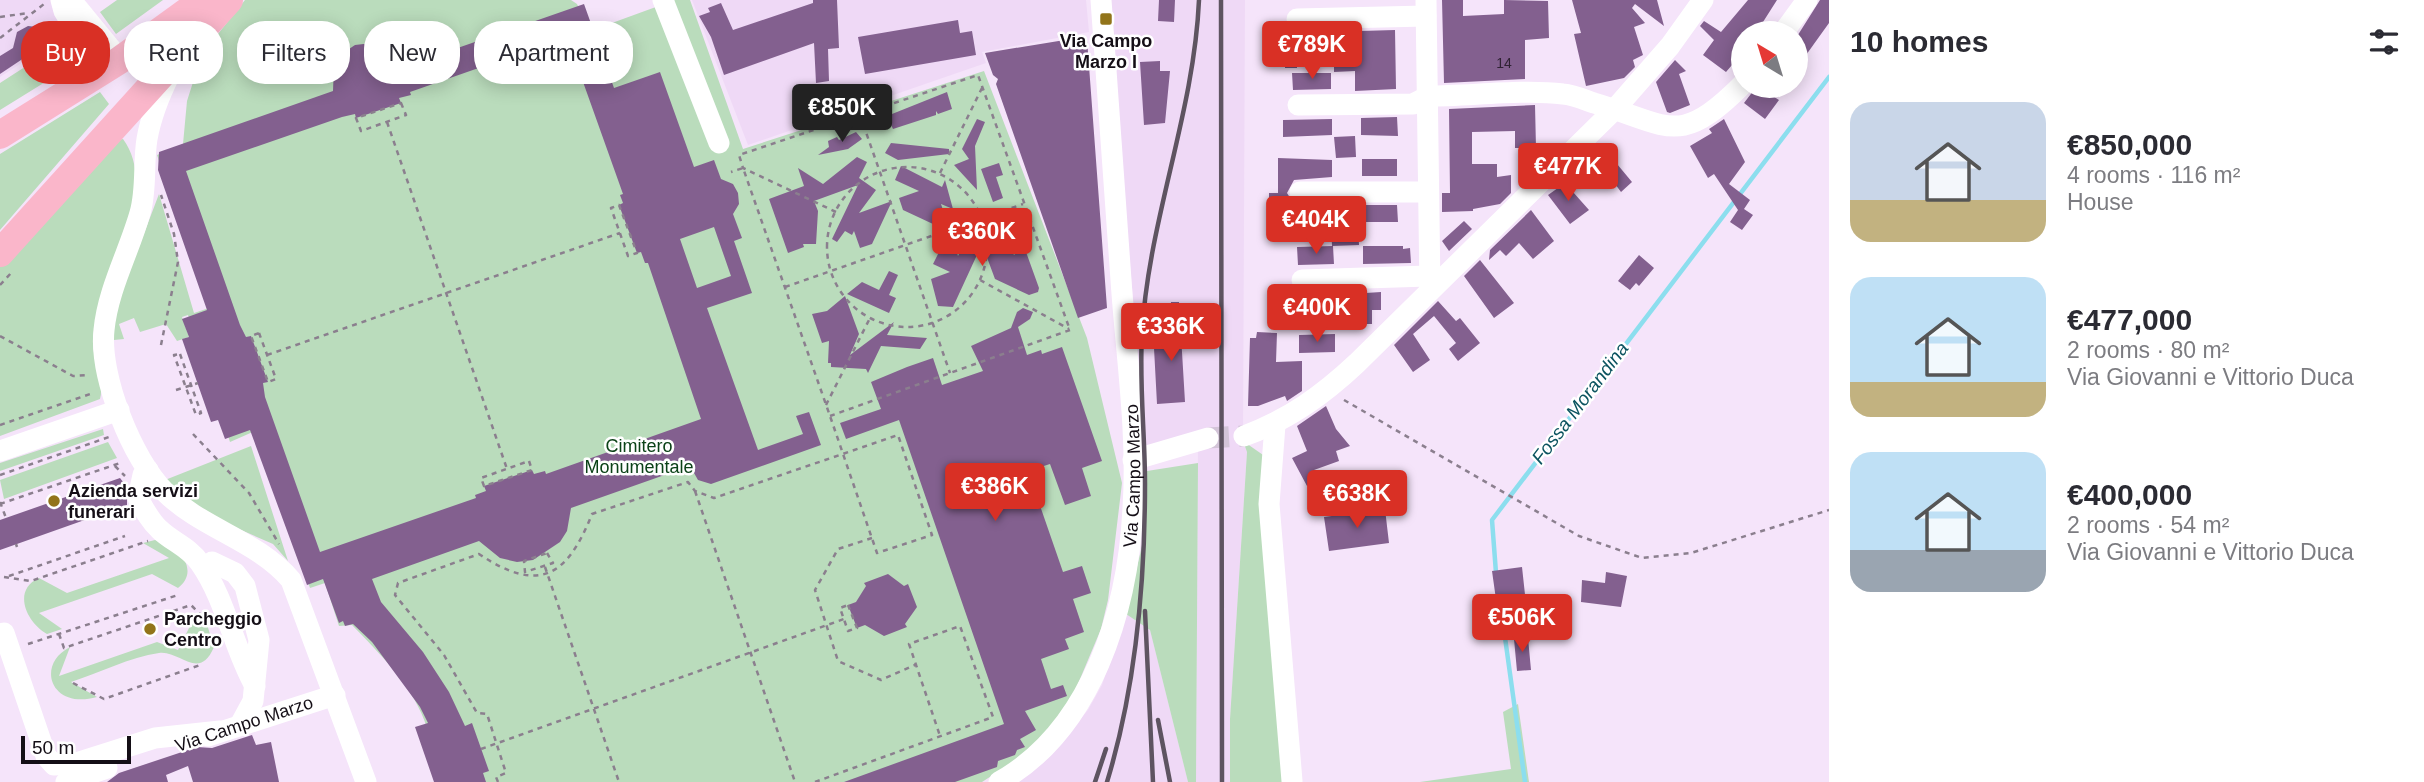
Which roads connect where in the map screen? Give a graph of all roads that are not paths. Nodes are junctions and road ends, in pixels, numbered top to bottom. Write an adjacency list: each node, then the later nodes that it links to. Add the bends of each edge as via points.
1 (61, 0): 13 (street, via 64,11)
2 (71, 0): 13 (street)
3 (203, 0): 13 (main road)
4 (229, 0): 11 (main road)
5 (663, 0): 21 (street)
6 (1101, 0): 32 (street, Via Campo Marzo)
7 (1703, 0): 19 (street)
8 (1807, 0): 12 (street)
9 (1426, 8): 10 (street); 17 (street)
10 (1297, 19)
11 (209, 21)
12 (1792, 21)
13 (111, 67): 20 (main road)
14 (151, 84): 24 (main road)
15 (165, 84): 27 (street, via 152,119 140,212 103,332 105,362)
16 (1731, 95): 19 (street, via 1700,121 1673,128)
17 (1429, 96): 18 (street, via 1413,104); 19 (street, via 1564,94); 23 (street)
18 (1298, 105)
19 (1615, 109): 26 (street)
20 (0, 135)
21 (719, 143)
22 (1300, 192): 23 (street)
23 (1427, 192): 26 (street)
24 (0, 253)
25 (1302, 279): 26 (street)
26 (1429, 283): 28 (street, via 1328,390)
27 (119, 410): 31 (street); 33 (street)
28 (1275, 425): 29 (street); 39 (street, via 1269,504)
29 (1244, 436)
30 (1208, 438): 32 (street)
31 (0, 451)
32 (1133, 460): 42 (street, Via Campo Marzo, via 1134,507 1124,577 1095,671 1078,708 1057,735 1033,759)
33 (140, 476): 36 (street, via 138,498 160,531 182,544 209,578); 37 (street, via 205,522 267,556 286,574 299,595)
34 (212, 562): 36 (street, via 235,573 252,603 259,640)
35 (2, 642): 38 (street, via 46,756 54,765 73,764 155,738)
36 (254, 686): 38 (street, via 253,701)
37 (335, 695): 38 (street, Via Campo Marzo); 41 (street, Via Campo Marzo)
38 (230, 728): 40 (street, Via Campo Marzo)
39 (1292, 781)
40 (66, 782)
41 (366, 782)
42 (999, 782)

